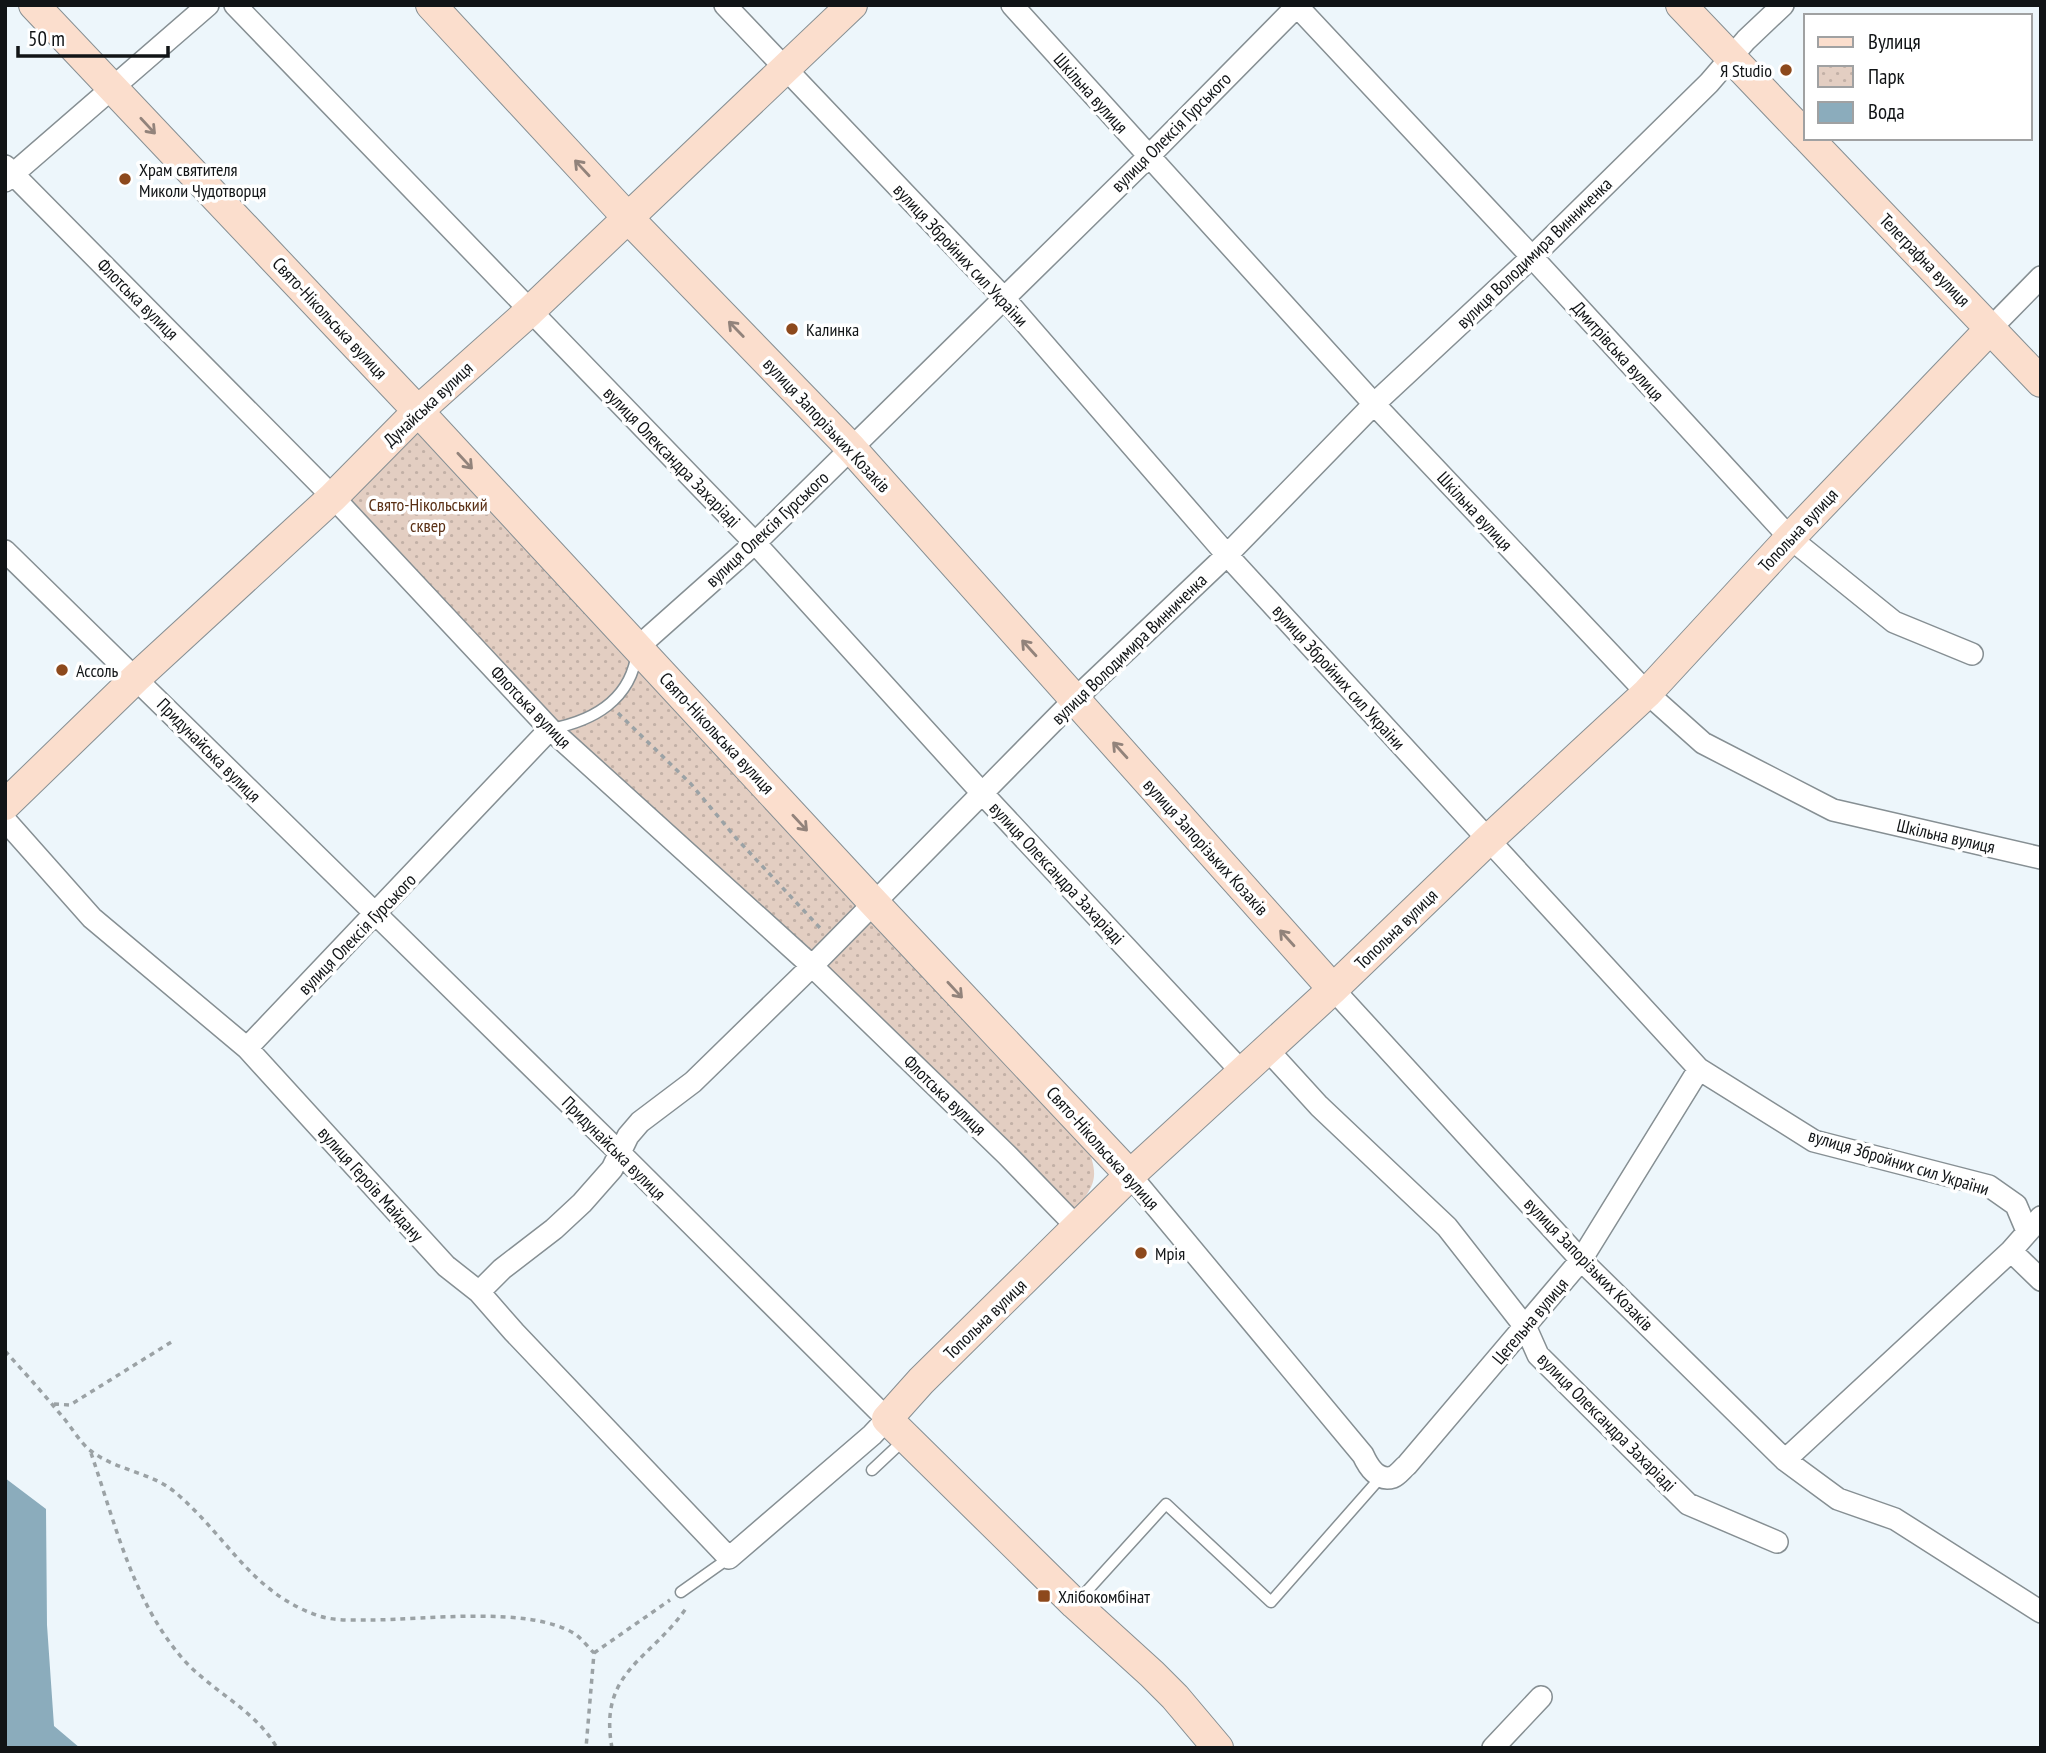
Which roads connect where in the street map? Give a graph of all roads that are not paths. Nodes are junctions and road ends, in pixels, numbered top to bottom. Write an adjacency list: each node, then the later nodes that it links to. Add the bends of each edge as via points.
1 (34, 5): 13 (main road, Свято-Нікольська вулиця)
2 (208, 5): 13 (street)
3 (235, 5): 22 (street, вулиця Олександра Захаріаді)
4 (432, 5): 18 (main road, вулиця Запорізьких Козаків, one-way to 4)
5 (725, 5): 12 (street, вулиця Збройних сил України)
6 (852, 5): 12 (main road, Дунайська вулиця)
7 (1012, 5): 16 (street, Шкільна вулиця)
8 (1681, 5): 11 (main road, Телеграфна вулиця)
9 (1783, 5): 11 (street, вулиця Володимира Винниченка)
10 (1297, 6): 16 (street, вулиця Олексія Гурського); 19 (street, Дмитрівська вулиця)
11 (1731, 58): 14 (main road, Телеграфна вулиця); 19 (street, вулиця Володимира Винниченка)
12 (785, 70): 18 (main road, Дунайська вулиця); 21 (street, вулиця Збройних сил України)
13 (111, 87): 17 (street); 26 (main road, Свято-Нікольська вулиця, one-way to 26)
14 (1804, 134)
15 (1810, 140): 23 (main road, Телеграфна вулиця)
16 (1148, 157): 21 (street, вулиця Олексія Гурського); 25 (street, Шкільна вулиця)
17 (8, 173): 28 (street, Флотська вулиця)
18 (628, 218): 22 (main road, Дунайська вулиця); 27 (main road, вулиця Запорізьких Козаків, one-way to 18)
19 (1532, 257): 25 (street, вулиця Володимира Винниченка); 29 (street, Дмитрівська вулиця)
20 (2041, 277): 23 (street, Топольна вулиця)
21 (1003, 297): 27 (street, вулиця Олексія Гурського); 32 (street, вулиця Збройних сил України)
22 (530, 311): 26 (main road, Дунайська вулиця); 30 (street, вулиця Олександра Захаріаді)
23 (1990, 329): 24 (main road, Телеграфна вулиця); 29 (main road, Топольна вулиця)
24 (2041, 382)
25 (1374, 404): 32 (street, вулиця Володимира Винниченка); 36 (street, Шкільна вулиця)
26 (418, 411): 28 (main road, Дунайська вулиця); 33 (main road, Свято-Нікольська вулиця, one-way to 33)
27 (851, 448): 30 (street, вулиця Олексія Гурського); 37 (main road, вулиця Запорізьких Козаків, one-way to 27)
28 (333, 497): 35 (main road, Дунайська вулиця); 38 (street, Флотська вулиця)
29 (1790, 538): 34 (street, Дмитрівська вулиця, via 1894,622); 36 (main road, Топольна вулиця)
30 (755, 543): 33 (street, вулиця Олексія Гурського); 39 (street, вулиця Олександра Захаріаді)
31 (5, 551): 35 (street, Придунайська вулиця)
32 (1227, 555): 37 (street, вулиця Володимира Винниченка); 42 (street, вулиця Збройних сил України)
33 (638, 647): 38 (lane, via 628,682 609,704 594,716); 44 (main road, Свято-Нікольська вулиця, one-way to 44)
34 (1972, 654)
35 (136, 678): 40 (main road, Дунайська вулиця); 45 (street, Придунайська вулиця)
36 (1647, 693): 42 (main road, Топольна вулиця); 43 (street, Шкільна вулиця, via 1703,743 1833,810)
37 (1074, 699): 39 (street, вулиця Володимира Винниченка); 47 (main road, вулиця Запорізьких Козаків, one-way to 37)
38 (550, 729): 45 (street, вулиця Олексія Гурського); 46 (street, Флотська вулиця)
39 (982, 793): 44 (street, вулиця Володимира Винниченка); 51 (street, вулиця Олександра Захаріаді)
40 (5, 805)
41 (5, 820): 48 (street, вулиця Героїв Майдану, via 92,918)
42 (1488, 840): 47 (main road, Топольна вулиця); 50 (street, вулиця Збройних сил України)
43 (2041, 858)
44 (874, 903): 46 (street, вулиця Володимира Винниченка); 53 (main road, Свято-Нікольська вулиця, one-way to 53)
45 (375, 915): 48 (street, вулиця Олексія Гурського); 52 (street, Придунайська вулиця)
46 (812, 966): 52 (street, вулиця Володимира Винниченка, via 694,1082 640,1122); 55 (street, Флотська вулиця)
47 (1333, 989): 49 (main road, Топольна вулиця); 57 (street, вулиця Запорізьких Козаків)
48 (247, 1048): 59 (street, вулиця Героїв Майдану, via 446,1266)
49 (1267, 1049): 51 (main road, Топольна вулиця); 60 (street, вулиця Олександра Захаріаді, via 1447,1227)
50 (1699, 1069): 54 (street, вулиця Збройних сил України, via 1814,1141 1989,1186); 57 (street, Цегельна вулиця)
51 (1242, 1072): 53 (main road, Топольна вулиця)
52 (621, 1154): 59 (street, вулиця Володимира Винниченка, via 582,1203); 61 (street, Придунайська вулиця)
53 (1130, 1175): 55 (main road, Топольна вулиця); 64 (street, Свято-Нікольська вулиця)
54 (2034, 1224): 56 (street, вулиця Збройних сил України)
55 (1078, 1228): 61 (main road, Топольна вулиця, via 921,1381)
56 (2011, 1251): 58 (street); 62 (street, вулиця Збройних сил України)
57 (1581, 1261): 60 (street, Цегельна вулиця); 62 (street, вулиця Запорізьких Козаків)
58 (2041, 1280)
59 (479, 1292): 66 (street, вулиця Героїв Майдану)
60 (1526, 1328): 64 (street, Цегельна вулиця, via 1407,1465 1393,1477); 65 (street, вулиця Олександра Захаріаді, via 1538,1355 1688,1504)
61 (896, 1429): 63 (lane); 66 (street, Топольна вулиця, via 872,1435); 68 (main road, Придунайська вулиця)
62 (1786, 1460): 69 (street, вулиця Запорізьких Козаків, via 1838,1499 1895,1519)
63 (872, 1470)
64 (1381, 1477): 68 (lane, via 1271,1602 1166,1504)
65 (1777, 1542)
66 (729, 1558): 67 (lane)
67 (681, 1592)
68 (1075, 1604): 71 (main road, Придунайська вулиця, via 1167,1689)
69 (2041, 1612)
70 (1541, 1697): 72 (street)
71 (1218, 1748)
72 (1493, 1748)

